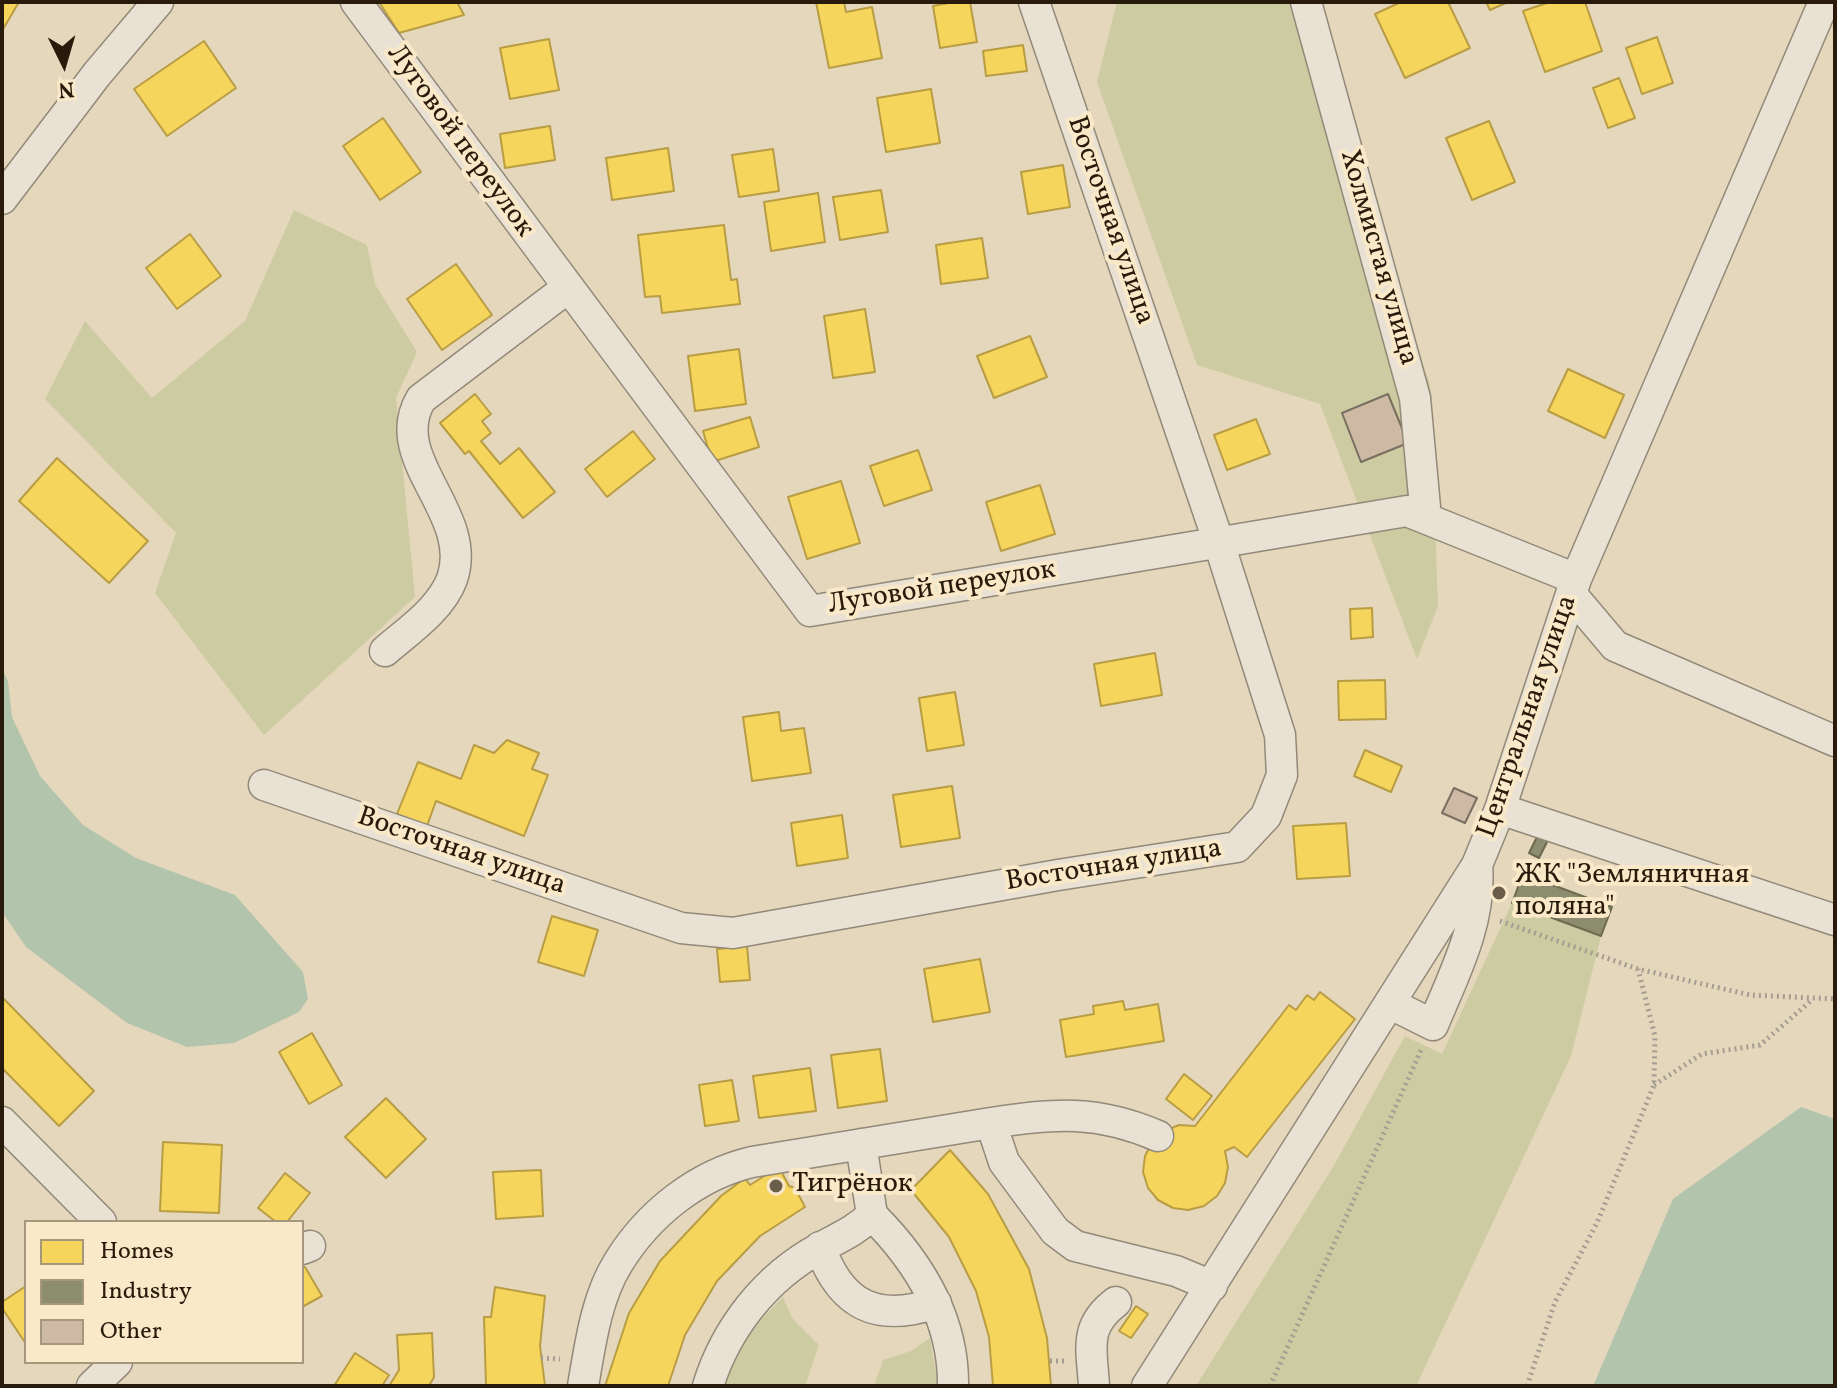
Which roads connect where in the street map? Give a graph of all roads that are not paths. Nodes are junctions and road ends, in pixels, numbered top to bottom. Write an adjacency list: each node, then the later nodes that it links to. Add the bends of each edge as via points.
1 (158, 2): 6 (street)
2 (356, 2): 7 (street, Луговой переулок)
3 (1034, 2): 9 (street, Восточная улица)
4 (1306, 2): 8 (street, Холмистая улица, via 1415,398)
5 (1824, 2): 10 (street, Центральная улица)
6 (2, 199)
7 (566, 289): 9 (street, Луговой переулок, via 810,611); 11 (street, via 421,399 411,415 418,459 447,515 456,547 452,578 435,606)
8 (1426, 518): 9 (street, Луговой переулок, via 1407,511); 10 (street, Луговой переулок)
9 (1219, 543): 13 (street, Восточная улица, via 1281,748 1282,775 1266,816 1237,847 733,933 681,928)
10 (1574, 587): 12 (street, via 1615,646); 14 (street, Центральная улица)
11 (385, 651)
12 (1835, 741)
13 (264, 785)
14 (1500, 809): 15 (street, Центральная улица); 16 (street)
15 (1477, 865): 17 (street, Центральная улица); 17 (street, via 1476,913 1433,1025)
16 (1835, 920)
17 (1391, 1004): 25 (street, Центральная улица)
18 (2, 1122): 23 (street)
19 (991, 1123): 20 (street, via 1053,1114 1083,1117 1136,1127); 21 (street); 25 (street, via 1004,1162 1055,1231 1075,1246 1176,1271)
20 (1153, 1143)
21 (861, 1144): 22 (street); 30 (street, via 727,1168 693,1185 659,1214 618,1263 602,1300)
22 (872, 1215): 24 (street, via 854,1233); 27 (street, via 899,1241)
23 (99, 1220)
24 (820, 1247): 27 (street, via 830,1276 850,1298 878,1311 908,1313); 31 (street, via 790,1267 748,1309 722,1350)
25 (1212, 1286): 34 (street, Центральная улица)
26 (1116, 1302): 33 (street, via 1099,1315 1091,1331)
27 (936, 1303): 32 (street, via 948,1339)
28 (115, 1364): 29 (street)
29 (92, 1386)
30 (583, 1386)
31 (708, 1386)
32 (953, 1386)
33 (1094, 1386)
34 (1147, 1386)

